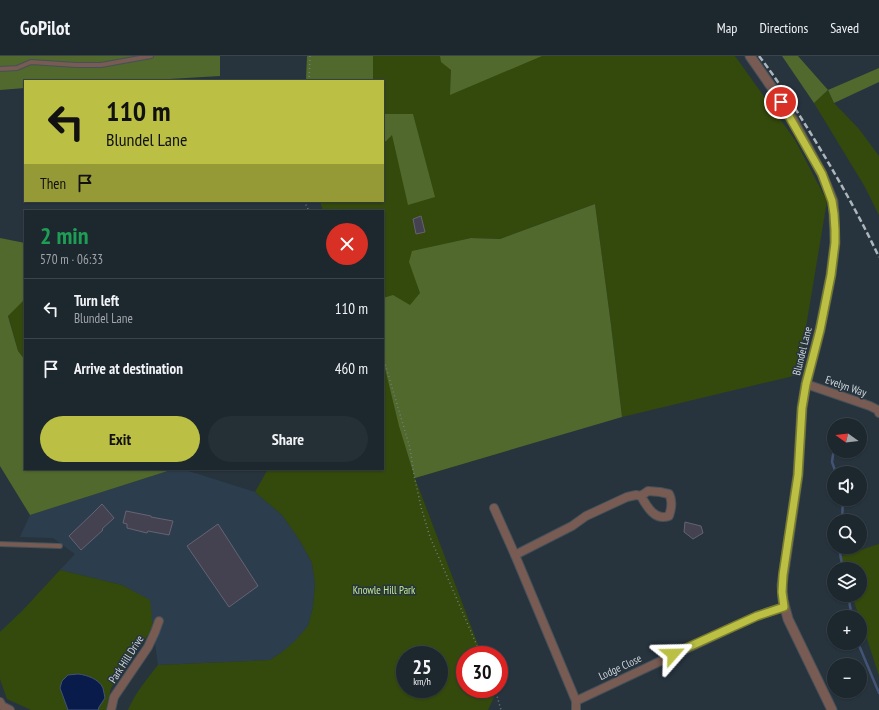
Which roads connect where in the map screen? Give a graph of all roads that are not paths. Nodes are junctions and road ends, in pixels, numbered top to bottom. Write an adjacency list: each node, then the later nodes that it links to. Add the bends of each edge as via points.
1 (151, 56): 3 (lane, via 101,65 31,62 17,68)
2 (750, 56): 4 (street, Blundel Lane, via 803,139 822,174 832,201 834,258)
3 (0, 69)
4 (806, 384): 5 (street, Evelyn Way); 11 (street, Blundel Lane, via 798,475 783,575)
5 (879, 411)
6 (641, 496): 10 (street, via 627,498 586,516 572,526)
7 (494, 508): 10 (street)
8 (0, 544): 9 (lane)
9 (60, 546)
10 (515, 555): 13 (street)
11 (784, 607): 13 (street, Lodge Close, via 757,616); 18 (street, Blundel Lane)
12 (159, 621): 16 (street, Park Hill Drive, via 148,647 114,696)
13 (576, 701): 17 (street)
14 (0, 702): 15 (street)
15 (10, 710)
16 (111, 710)
17 (576, 710)
18 (832, 710)

